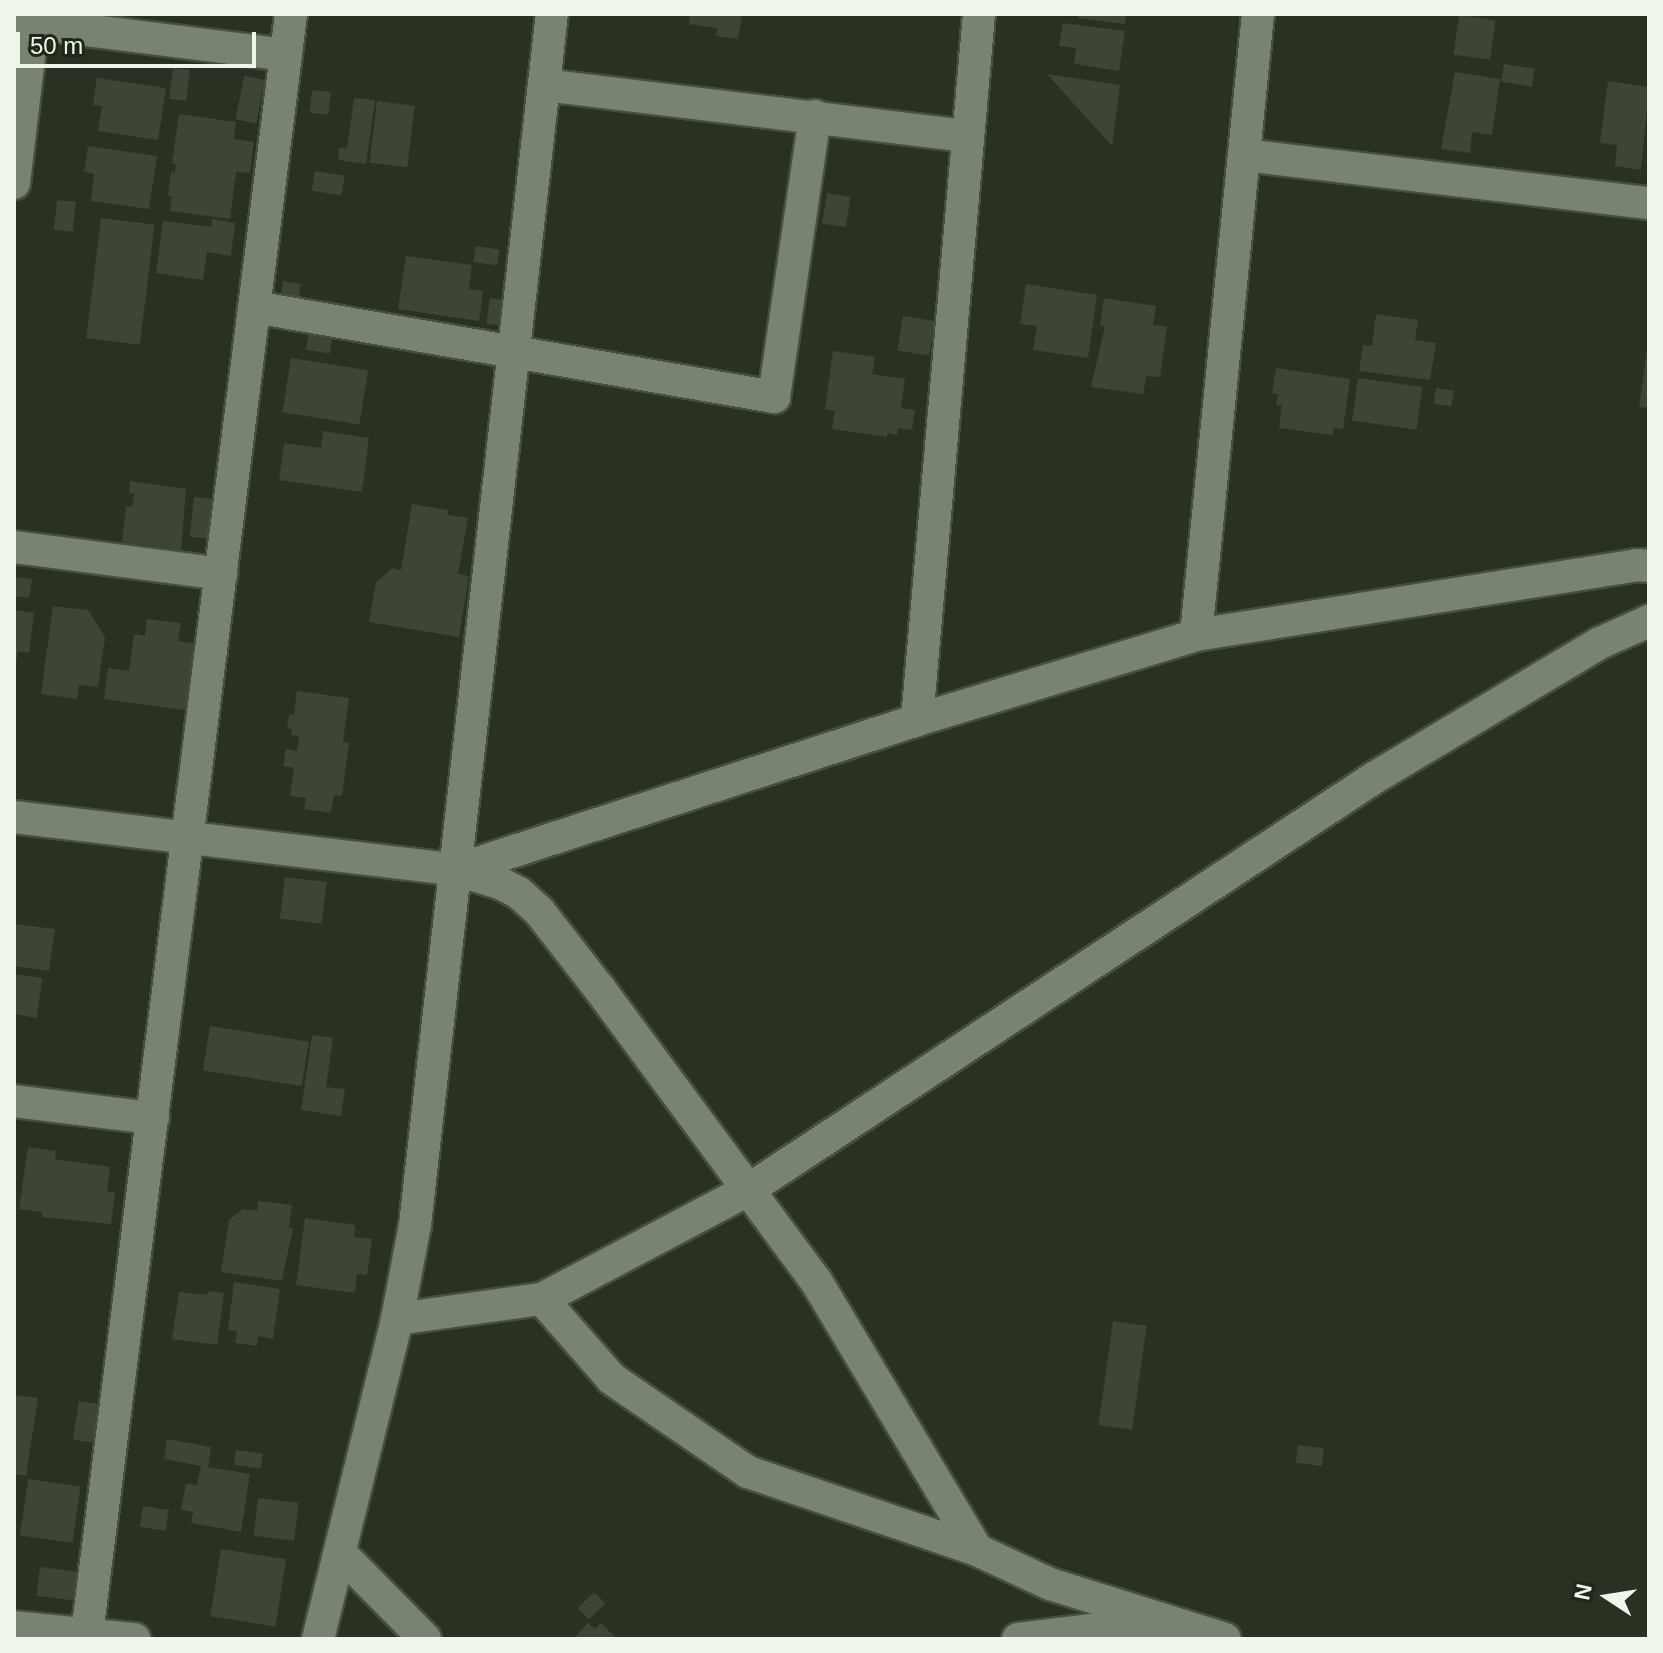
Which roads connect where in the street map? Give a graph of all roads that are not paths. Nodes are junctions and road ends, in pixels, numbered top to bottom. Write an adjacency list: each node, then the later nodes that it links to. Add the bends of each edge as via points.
1 (291, 14): 6 (street)
2 (552, 14): 7 (street)
3 (979, 14): 9 (street)
4 (1258, 14): 10 (street)
5 (23, 22): 6 (street); 11 (street)
6 (286, 55): 13 (street)
7 (544, 85): 8 (street); 14 (street)
8 (815, 116): 9 (street); 14 (street, via 774,397)
9 (968, 136): 20 (street)
10 (1244, 155): 12 (street); 19 (street)
11 (14, 183)
12 (1649, 203)
13 (254, 307): 14 (street); 17 (street)
14 (514, 352): 23 (street)
15 (14, 547): 17 (street)
16 (1649, 566): 19 (street)
17 (221, 574): 22 (street)
18 (1649, 621): 26 (street, via 1600,643 1374,778)
19 (1196, 635): 20 (street)
20 (917, 720): 23 (street)
21 (14, 817): 22 (street)
22 (188, 838): 23 (street); 25 (street)
23 (456, 870): 26 (street, via 500,883 539,911); 28 (street, via 415,1225)
24 (14, 1101): 25 (street)
25 (153, 1118): 32 (street)
26 (748, 1190): 27 (street); 29 (street, via 816,1281)
27 (542, 1299): 28 (street); 29 (street, via 612,1379 748,1472)
28 (397, 1319): 30 (street)
29 (977, 1550): 38 (street, via 1050,1584)
30 (342, 1555): 34 (street); 35 (street)
31 (14, 1627): 32 (street)
32 (87, 1634): 33 (street)
33 (134, 1639)
34 (318, 1639)
35 (425, 1639)
36 (1018, 1639): 37 (street, via 1091,1630)
37 (1202, 1639)
38 (1225, 1639)

